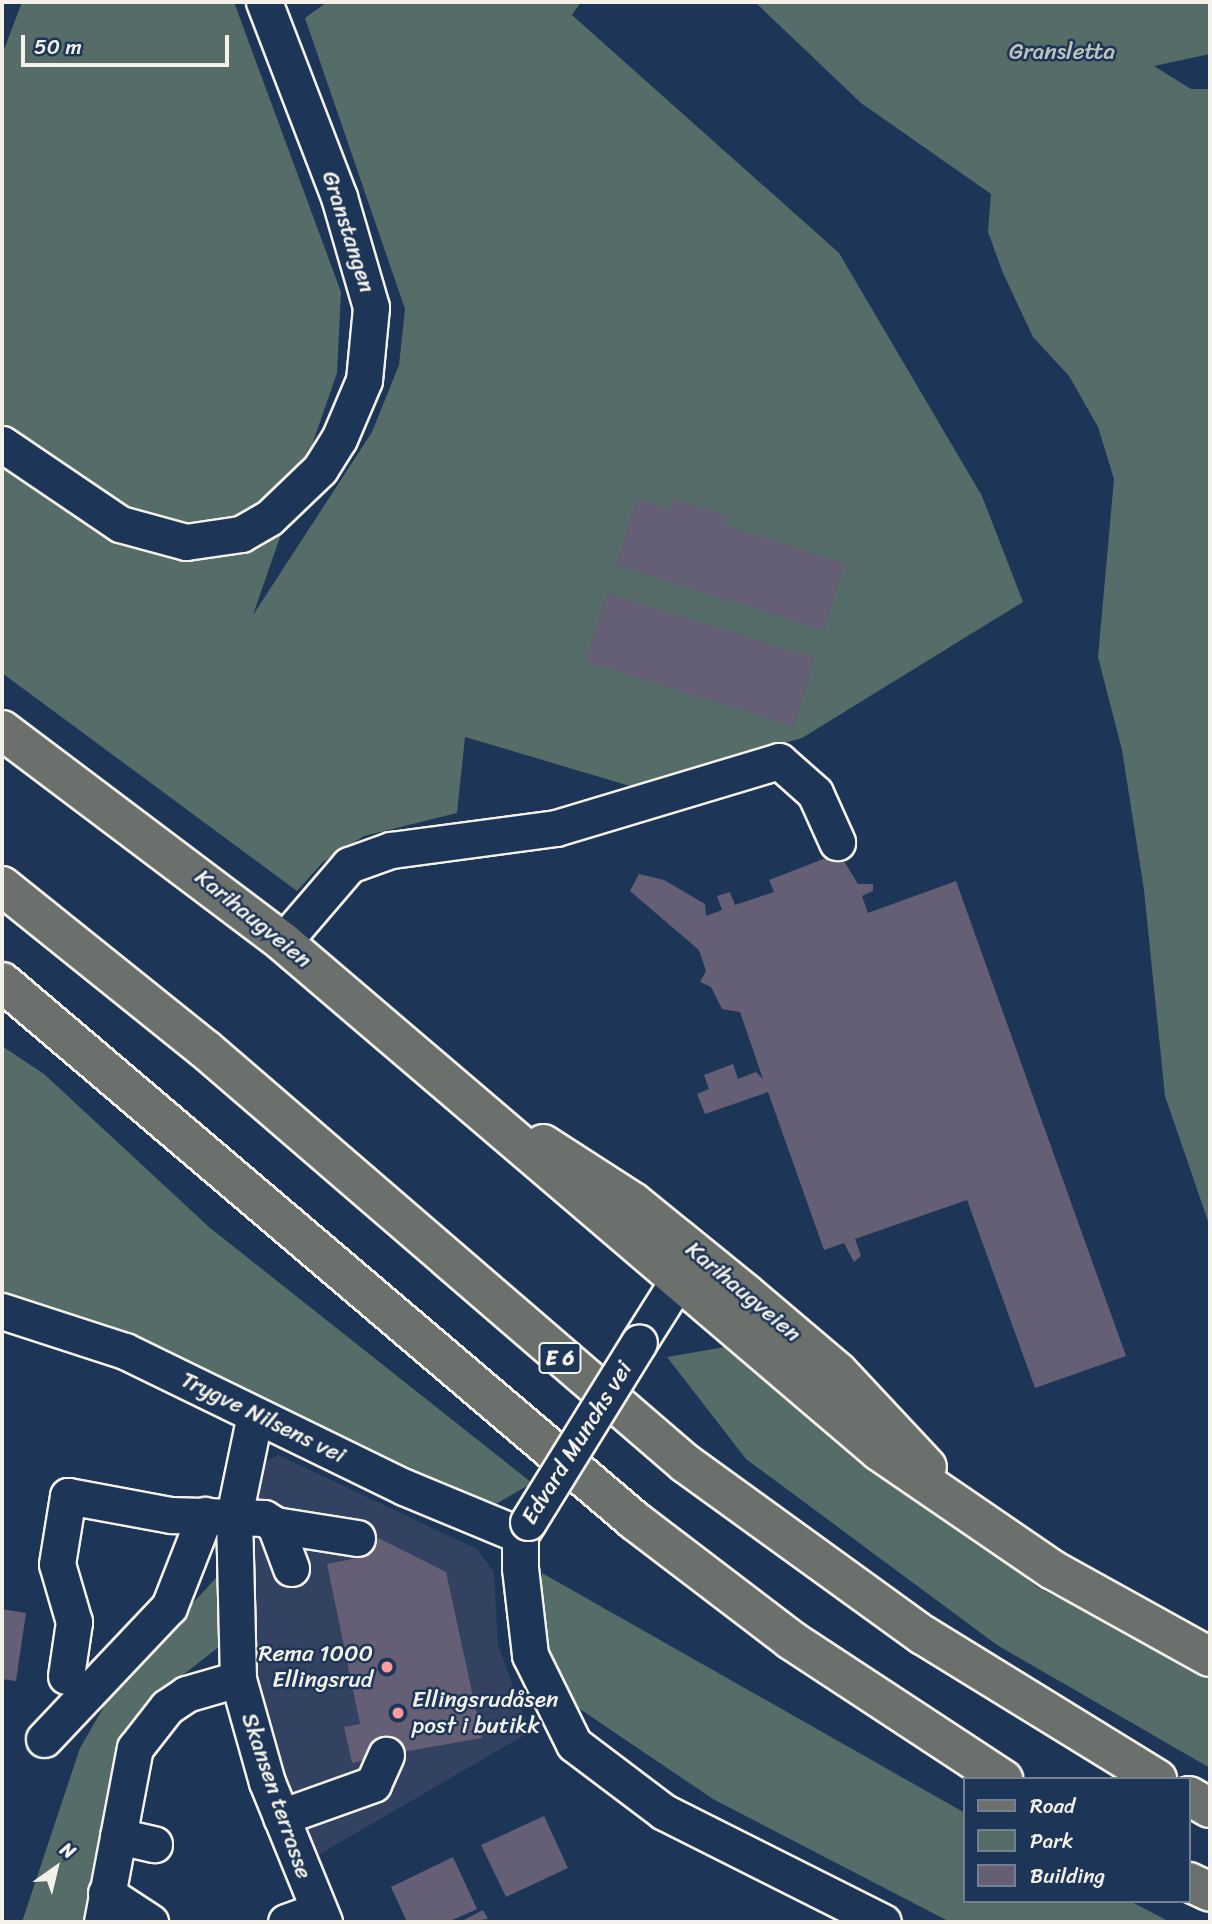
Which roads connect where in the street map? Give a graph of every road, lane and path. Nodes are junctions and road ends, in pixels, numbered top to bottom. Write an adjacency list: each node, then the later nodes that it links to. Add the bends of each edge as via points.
1 (264, 2): 2 (street, Granstangen, via 339,197 371,307 365,380 339,439 320,469 269,518 241,534 186,542 120,524)
2 (2, 444)
3 (2, 730): 6 (main road, Karihaugveien)
4 (837, 842): 6 (street, via 814,793 779,761 556,828 391,850 349,865)
5 (2, 886): 22 (main road, E 6, via 205,1049 685,1463 923,1635)
6 (283, 942): 8 (main road, Karihaugveien, via 496,1119 552,1176)
7 (2, 982): 21 (main road, via 635,1521 791,1640)
8 (687, 1267): 13 (street, Edvard Munchs vei, bridge); 16 (main road, Karihaugveien, via 838,1372 958,1503 1053,1570)
9 (2, 1311): 10 (street, Trygve Nilsens vei, via 125,1351)
10 (256, 1415): 11 (street, Skansen terrasse); 13 (street, Trygve Nilsens vei)
11 (220, 1516): 12 (street); 17 (street, via 68,1496 57,1564 74,1622); 18 (street, Skansen terrasse); 19 (street, via 169,1607)
12 (275, 1525): 14 (street); 15 (street)
13 (524, 1528): 33 (street, Edvard Munchs vei, via 530,1656 575,1744 664,1812)
14 (357, 1538)
15 (291, 1568)
16 (1210, 1657)
17 (66, 1675)
18 (238, 1679): 25 (street, Skansen terrasse); 26 (street, via 186,1694 147,1730 125,1779)
19 (44, 1739)
20 (386, 1755): 25 (street, via 373,1784)
21 (1000, 1777)
22 (1154, 1777)
23 (1191, 1797): 24 (main road)
24 (1210, 1808)
25 (281, 1817): 31 (street, Skansen terrasse)
26 (118, 1836): 27 (street); 30 (street)
27 (154, 1844)
28 (1191, 1883): 29 (main road)
29 (1210, 1892)
30 (104, 1907): 32 (street)
31 (309, 1919)
32 (150, 1922)
33 (883, 1922)

